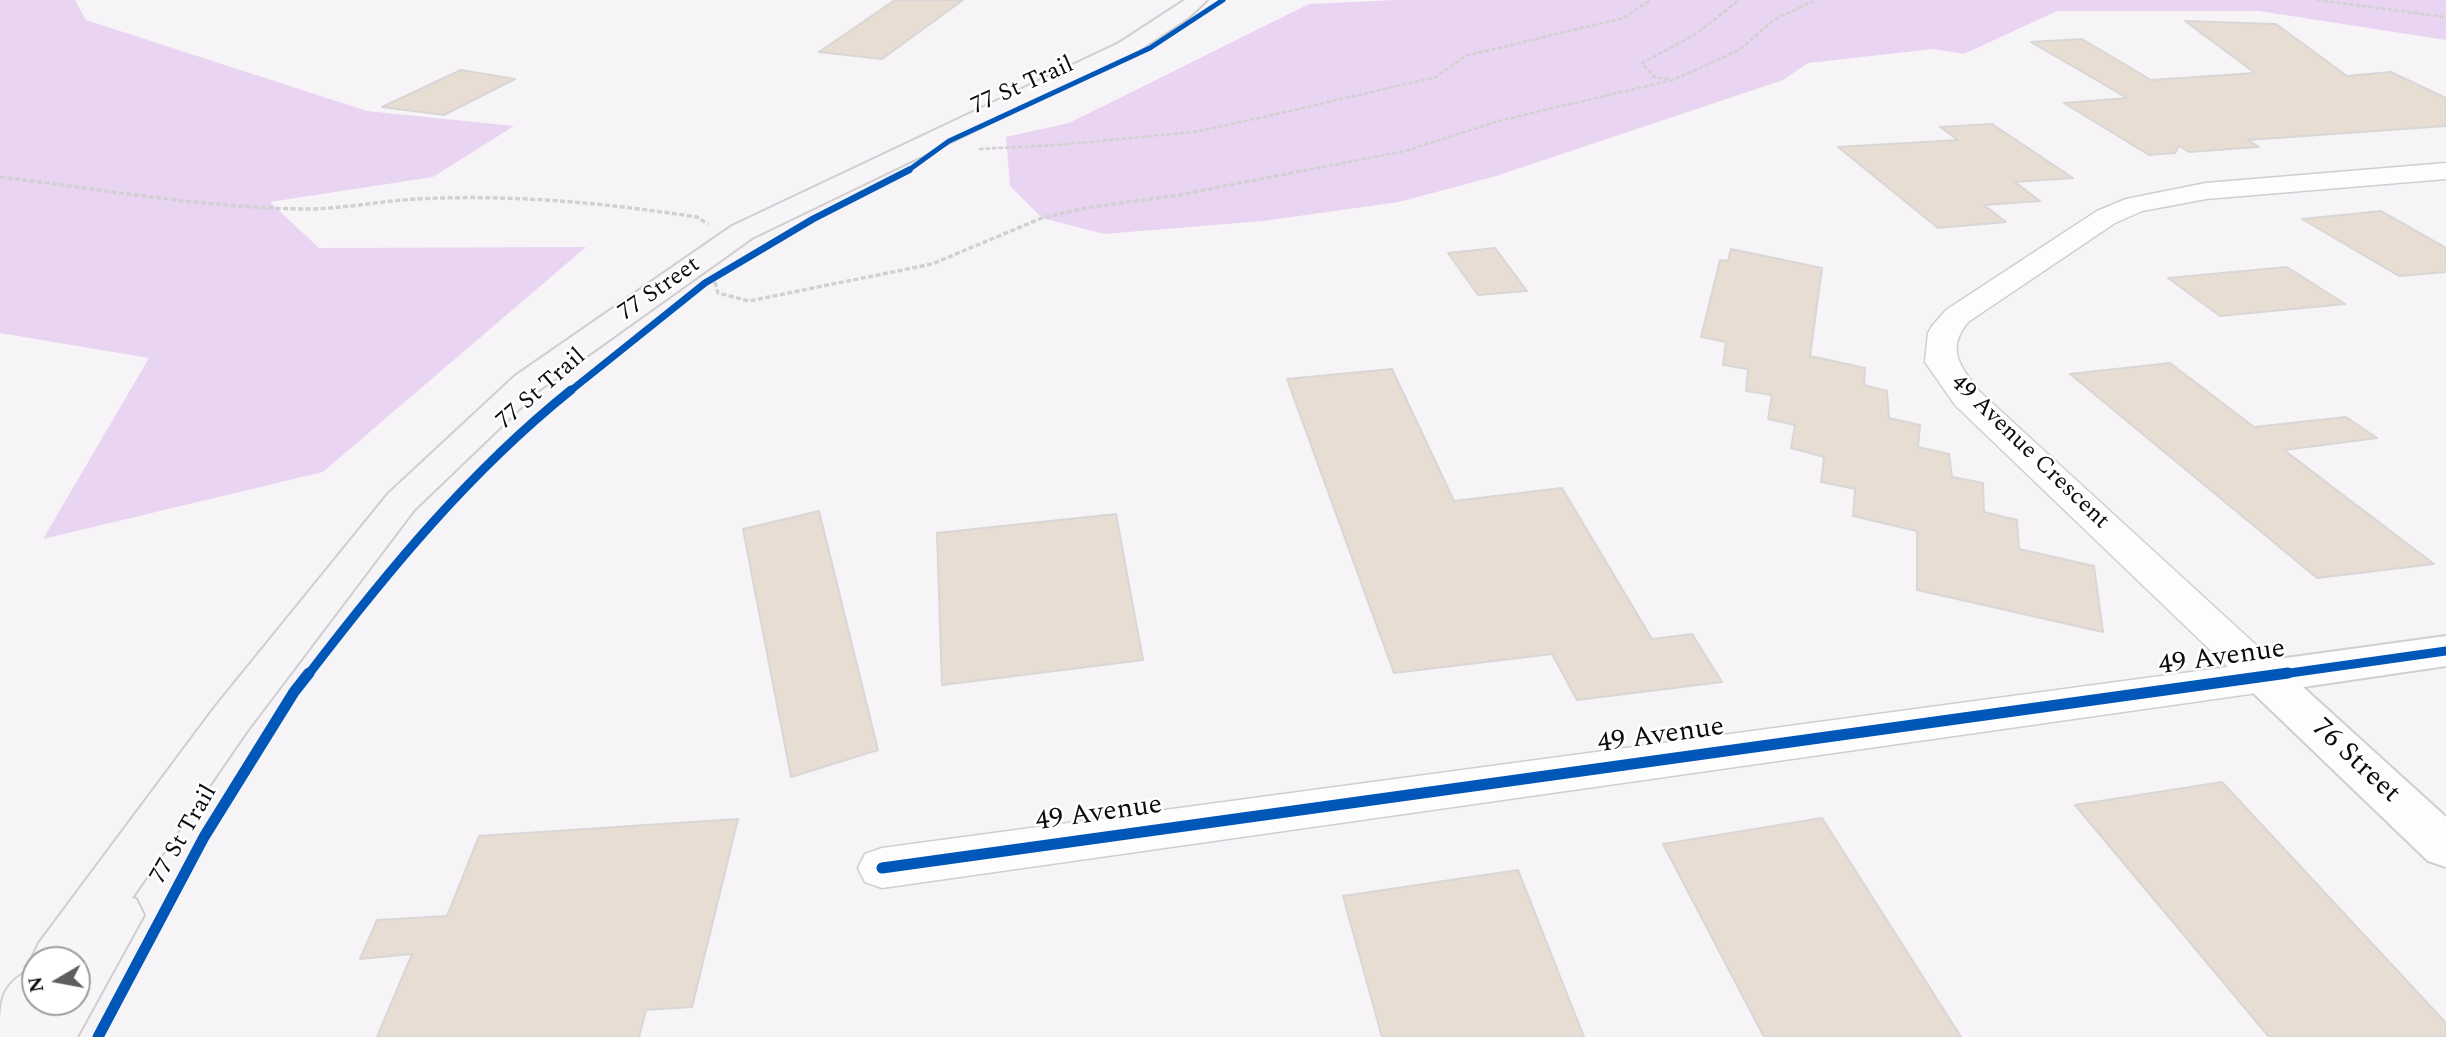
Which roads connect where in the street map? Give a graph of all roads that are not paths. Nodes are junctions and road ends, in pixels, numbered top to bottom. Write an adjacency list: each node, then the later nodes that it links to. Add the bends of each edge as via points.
1 (1197, 0): 5 (main road, 77 Street, via 1127,48 742,232 712,272 527,383 401,502)
2 (2446, 171): 4 (street, 49 Avenue Crescent, via 2206,191 2135,205 2106,218 1957,316 1943,333 1941,362 1967,398)
3 (2446, 651): 4 (street, 49 Avenue)
4 (2264, 677): 6 (street, 76 Street); 7 (street, 49 Avenue)
5 (231, 719): 8 (main road, 77 Street); 9 (main road, 77 Street)
6 (2446, 847)
7 (882, 868)
8 (68, 946)
9 (91, 961)
10 (21, 1012): 12 (main road)
11 (59, 1016): 13 (main road)
12 (3, 1037)
13 (47, 1037)

